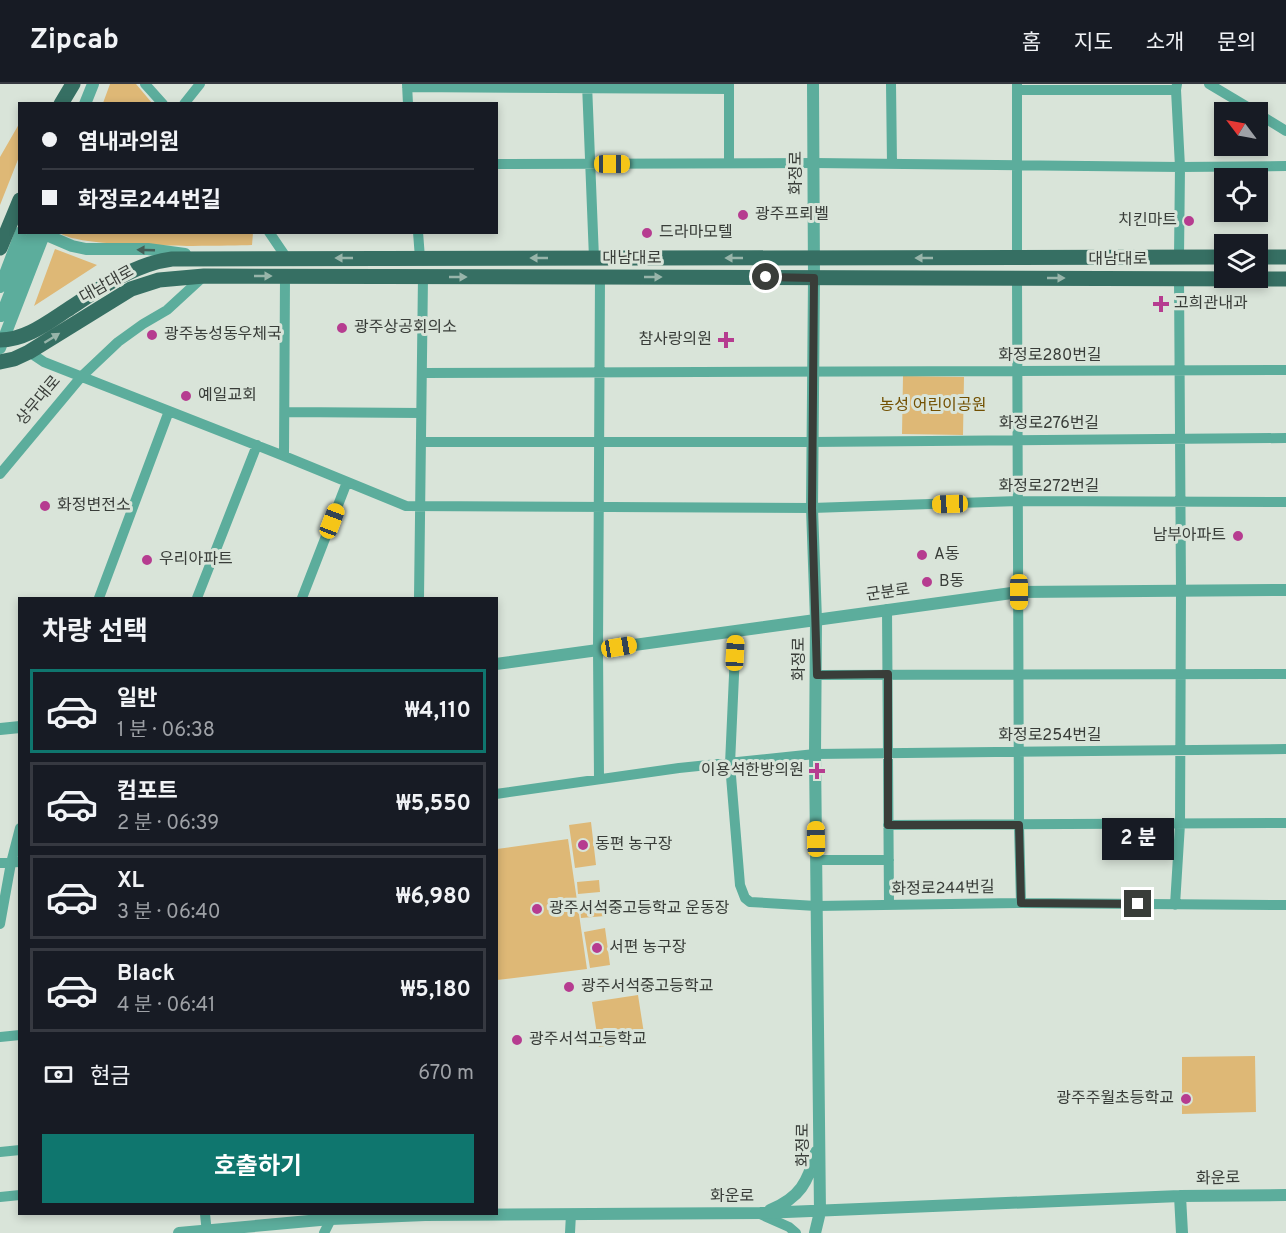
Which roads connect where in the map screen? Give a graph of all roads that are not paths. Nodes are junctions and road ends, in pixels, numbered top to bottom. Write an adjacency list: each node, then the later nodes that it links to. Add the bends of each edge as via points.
1 (74, 84): 15 (main road)
2 (78, 84): 16 (street)
3 (93, 84): 17 (street)
4 (98, 84): 18 (street)
5 (145, 84): 19 (street)
6 (200, 84): 20 (street)
7 (813, 84): 26 (street, 화정로)
8 (891, 84): 29 (street)
9 (1209, 84): 22 (street)
10 (407, 86): 11 (street); 21 (street)
11 (587, 86): 12 (street); 28 (street)
12 (729, 86): 25 (street)
13 (1017, 87): 14 (street); 30 (street)
14 (1176, 87): 32 (street)
15 (62, 102)
16 (72, 102)
17 (86, 102)
18 (93, 102)
19 (161, 102)
20 (185, 102)
21 (408, 102)
22 (1238, 102)
23 (1268, 120): 24 (street)
24 (1286, 131)
25 (729, 163): 26 (street); 28 (street)
26 (814, 163): 29 (street); 49 (street, 화정로)
27 (498, 164): 28 (street)
28 (589, 164): 48 (street)
29 (892, 164): 30 (street)
30 (1017, 166): 32 (street); 42 (street)
31 (1286, 166): 32 (street)
32 (1180, 167): 43 (street)
33 (18, 205): 40 (main road)
34 (20, 234): 59 (street)
35 (41, 234): 60 (street)
36 (41, 234): 61 (street)
37 (43, 234): 50 (street, one-way to 37, via 148,249 86,249)
38 (270, 234): 41 (street)
39 (418, 234): 47 (street)
40 (0, 248)
41 (286, 257): 47 (main road, 대남대로, one-way to 41); 50 (main road, 대남대로)
42 (1017, 257): 43 (main road, 대남대로); 49 (main road, 대남대로, one-way to 49)
43 (1179, 257): 44 (main road, 대남대로)
44 (1214, 257)
45 (1268, 257): 46 (main road)
46 (1286, 257)
47 (420, 258): 48 (main road, 대남대로, one-way to 47)
48 (594, 258): 49 (main road, 대남대로, one-way to 48)
49 (814, 258): 55 (street, 화정로)
50 (203, 259): 61 (main road, 대남대로, via 156,261 122,276 36,330)
51 (204, 276): 52 (main road, 대남대로, one-way to 52); 62 (main road, 대남대로, one-way to 51, via 131,290 159,280); 70 (street, 상무대로, via 167,310 118,342)
52 (285, 276): 53 (main road, 대남대로); 72 (street)
53 (423, 276): 54 (main road, 대남대로, one-way to 54); 69 (street)
54 (600, 277): 55 (main road, 대남대로, one-way to 55); 67 (street)
55 (814, 278): 56 (main road, 대남대로); 68 (street, 화정로)
56 (1017, 278): 57 (main road, 대남대로, one-way to 57); 66 (street)
57 (1179, 278): 58 (main road, 대남대로); 64 (street)
58 (1286, 279)
59 (0, 287)
60 (1, 316)
61 (1, 343)
62 (29, 352): 63 (main road, 대남대로); 70 (street, 화정로272번길)
63 (0, 362)
64 (1180, 370): 65 (street, 화정로280번길); 66 (street, 화정로280번길); 74 (street)
65 (1286, 370)
66 (1018, 371): 68 (street, 화정로280번길); 76 (street)
67 (600, 372): 68 (street, 화정로280번길); 69 (street, 화정로280번길); 77 (street)
68 (813, 372): 79 (street, 화정로)
69 (423, 373): 73 (street)
70 (81, 377): 71 (street, 화정로272번길); 82 (street, 상무대로)
71 (169, 411): 80 (street, 화정로272번길); 93 (street)
72 (286, 412): 73 (street); 81 (street)
73 (421, 413): 78 (street)
74 (1180, 438): 75 (street, 화정로276번길); 76 (street, 화정로276번길); 85 (street)
75 (1286, 438)
76 (1018, 439): 79 (street, 화정로276번길); 84 (street)
77 (600, 441): 78 (street, 화정로276번길); 79 (street, 화정로276번길); 87 (street)
78 (422, 442): 88 (street)
79 (812, 442): 89 (street, 화정로)
80 (257, 445): 81 (street, 화정로272번길); 94 (street)
81 (284, 456): 83 (street, 화정로272번길)
82 (0, 474)
83 (347, 482): 88 (street, 화정로272번길, via 406,506); 95 (street)
84 (1019, 501): 85 (street, 화정로272번길); 89 (street, 화정로272번길); 92 (street)
85 (1181, 502): 86 (street, 화정로272번길); 90 (street)
86 (1286, 502)
87 (600, 505): 88 (street, 화정로272번길); 89 (street, 화정로272번길); 100 (street)
88 (421, 507): 96 (street)
89 (812, 508): 98 (street, 화정로)
90 (1181, 590): 91 (street, 군분로); 92 (street, 군분로); 104 (street)
91 (1286, 590)
92 (1019, 592): 97 (street, 군분로); 103 (street)
93 (99, 597)
94 (198, 597)
95 (302, 597)
96 (419, 597)
97 (887, 609): 98 (street, 군분로); 102 (street)
98 (816, 620): 99 (street, 군분로); 106 (street, 화정로)
99 (736, 631): 100 (street, 군분로); 114 (street)
100 (598, 650): 101 (street, 군분로); 115 (street)
101 (498, 664)
102 (888, 674): 103 (street); 106 (street); 112 (street)
103 (1019, 674): 104 (street); 111 (street)
104 (1180, 674): 105 (street); 110 (street)
105 (1286, 674)
106 (817, 675): 113 (street, 화정로)
107 (18, 728): 108 (street)
108 (0, 729)
109 (1286, 749): 110 (street, 화정로254번길)
110 (1180, 750): 111 (street, 화정로254번길); 118 (street)
111 (1020, 751): 112 (street, 화정로254번길); 120 (street)
112 (888, 752): 113 (street, 화정로254번길); 119 (street)
113 (815, 754): 114 (street, 화정로254번길); 122 (street, 화정로)
114 (730, 764): 115 (street, 화정로254번길); 129 (street, 화정로244번길, via 740,885 745,898 750,902)
115 (599, 779): 116 (street, 화정로254번길)
116 (498, 794)
117 (1286, 823): 118 (street)
118 (1180, 824): 120 (street); 127 (street)
119 (888, 825): 120 (street); 123 (street)
120 (1019, 825): 125 (street)
121 (18, 835): 124 (street)
122 (816, 860): 123 (street); 129 (street, 화정로)
123 (889, 860): 126 (street)
124 (10, 863): 130 (street)
125 (1021, 903): 126 (street, 화정로244번길); 127 (street, 화정로244번길)
126 (889, 904): 129 (street, 화정로244번길)
127 (1175, 905): 128 (street, 화정로244번길)
128 (1286, 905)
129 (816, 906): 133 (street, 화정로)
130 (0, 924)
131 (18, 1035): 132 (street)
132 (0, 1037)
133 (820, 1139): 140 (street, 화정로); 143 (street, via 801,1189 783,1204)
134 (18, 1150): 135 (street)
135 (0, 1152)
136 (18, 1195): 139 (street)
137 (1286, 1195): 138 (street, 화운로)
138 (1180, 1196): 140 (street, 화운로); 153 (street)
139 (0, 1197)
140 (820, 1212): 143 (street, 화운로); 152 (street, 화정로)
141 (498, 1214): 142 (street, 화운로)
142 (571, 1214): 143 (street, 화운로); 150 (street)
143 (760, 1214): 151 (street)
144 (205, 1215): 147 (street)
145 (425, 1215): 146 (street, 화운로)
146 (330, 1216): 147 (street, 화운로); 149 (street)
147 (207, 1232): 148 (street, 화운로)
148 (179, 1233)
149 (324, 1233)
150 (570, 1233)
151 (796, 1233)
152 (815, 1233)
153 (1182, 1233)

